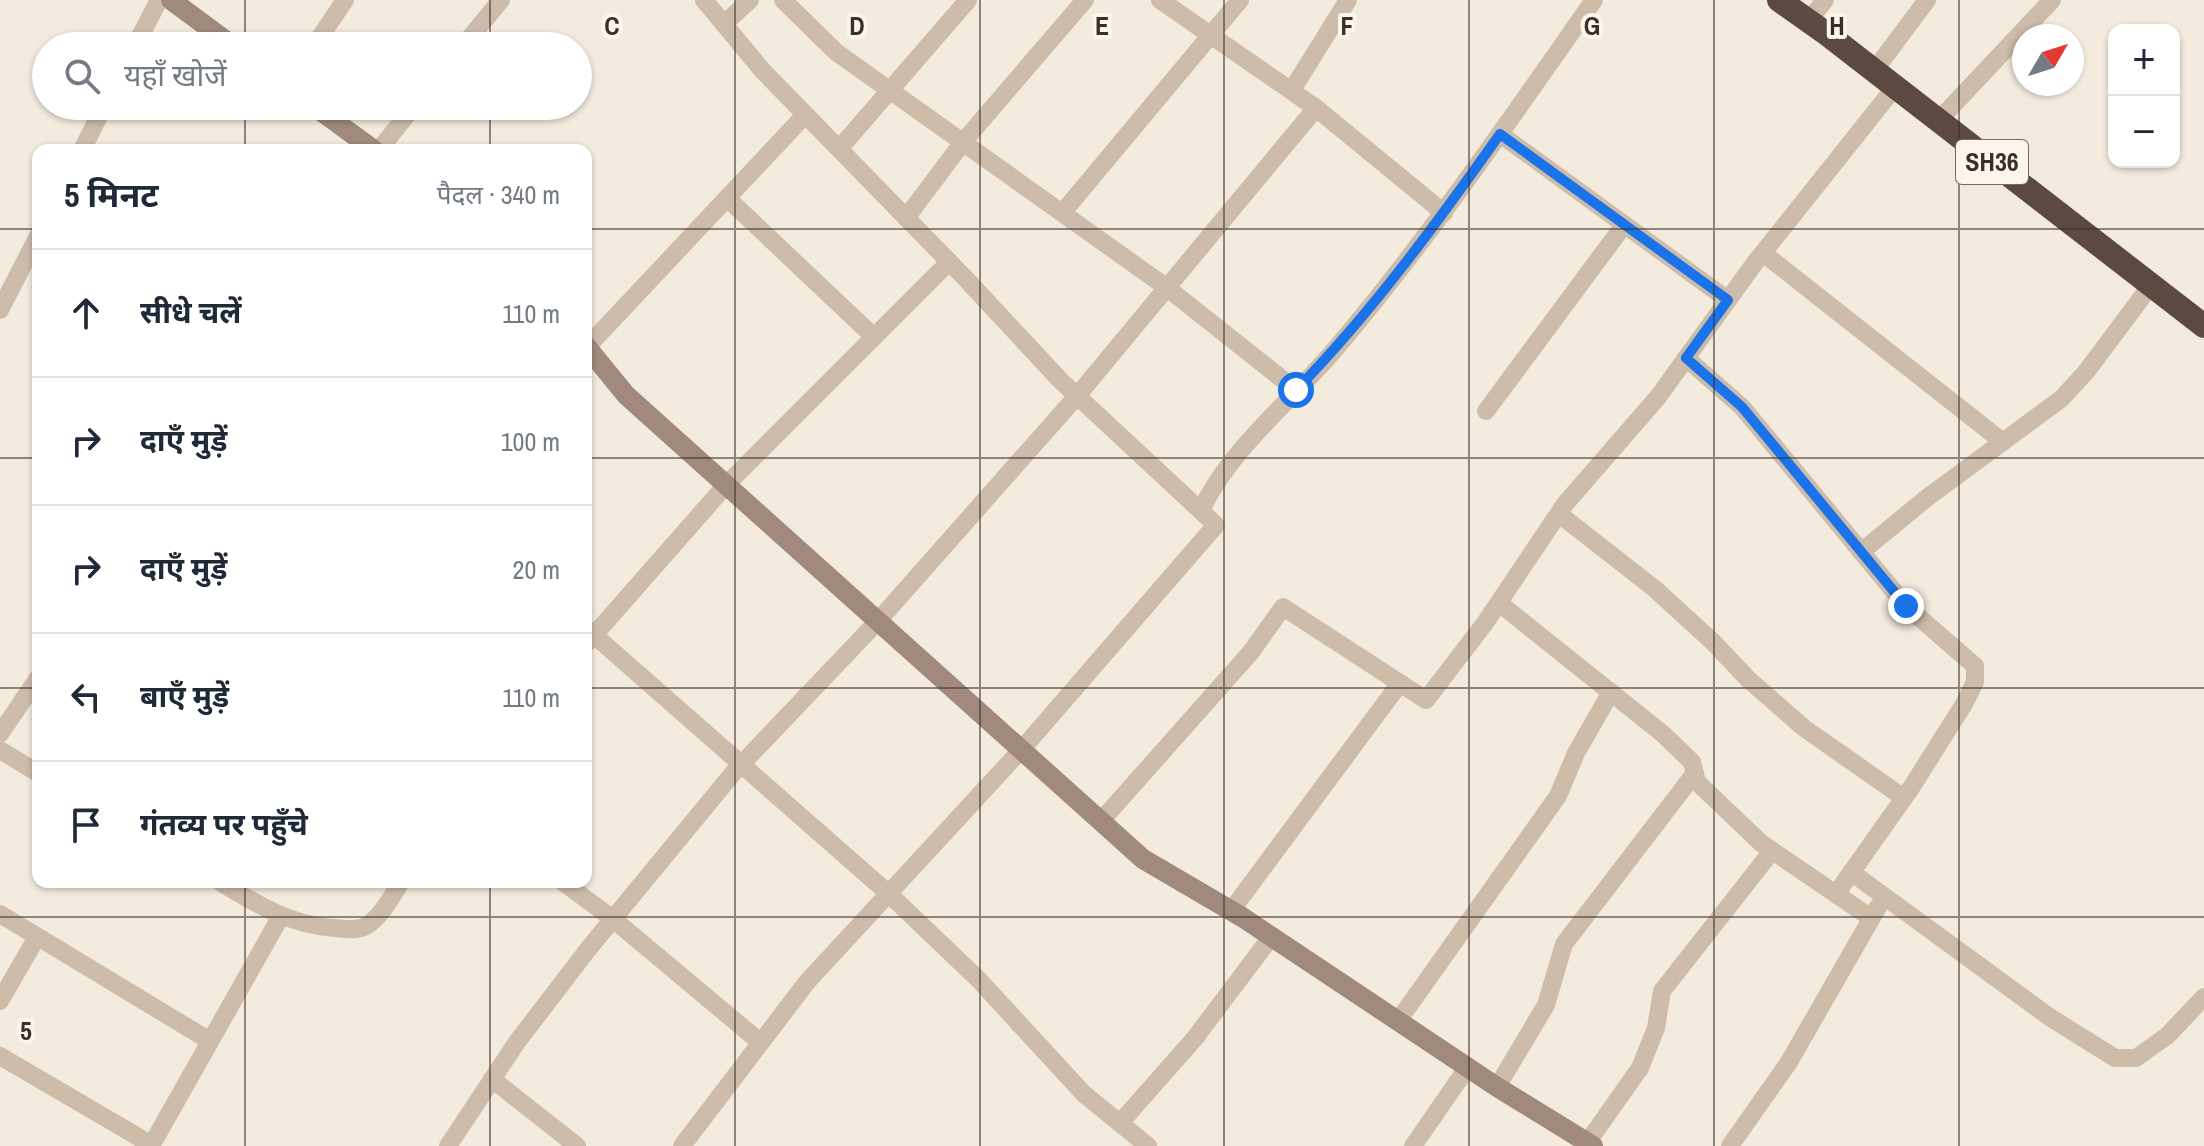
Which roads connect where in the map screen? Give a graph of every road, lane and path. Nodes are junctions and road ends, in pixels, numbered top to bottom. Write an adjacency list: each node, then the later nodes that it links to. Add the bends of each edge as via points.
1 (159, 0): 20 (street)
2 (171, 0): 21 (street)
3 (345, 0): 22 (street)
4 (501, 0): 23 (street)
5 (704, 0): 19 (street)
6 (750, 0): 19 (street)
7 (783, 0): 28 (street, via 836,52)
8 (968, 0): 28 (street)
9 (1085, 0): 36 (street)
10 (1160, 0): 24 (street)
11 (1240, 0): 24 (street)
12 (1348, 0): 27 (street)
13 (1594, 0): 35 (street)
14 (1779, 0): 18 (highway, SH36)
15 (1825, 0): 18 (street)
16 (1927, 0): 25 (street)
17 (2052, 0): 34 (street)
18 (1808, 21): 25 (highway, SH36)
19 (724, 24): 30 (street)
20 (142, 32)
21 (214, 32)
22 (323, 32)
23 (475, 32)
24 (1212, 34): 27 (street); 42 (street)
25 (1874, 71): 26 (highway, SH36)
26 (1895, 87): 34 (highway, SH36); 47 (street)
27 (1292, 90): 29 (street)
28 (889, 91): 36 (street); 40 (street)
29 (1316, 108): 43 (street); 50 (street)
30 (805, 115): 40 (street); 41 (street)
31 (97, 120): 37 (street)
32 (333, 120): 38 (street)
33 (400, 120): 39 (street)
34 (1938, 121): 49 (highway, SH36)
35 (1500, 134): 43 (street); 45 (street)
36 (963, 142): 42 (street); 44 (street)
37 (85, 144)
38 (365, 144)
39 (377, 144)
40 (839, 149): 44 (street)
41 (727, 198): 54 (street); 55 (street)
42 (1063, 212): 50 (street)
43 (1444, 213): 58 (street, via 1336,349)
44 (906, 218): 48 (street)
45 (1624, 225): 51 (street); 60 (street)
46 (32, 252): 52 (street)
47 (1763, 253): 51 (street); 61 (street)
48 (949, 262): 54 (street); 59 (street)
49 (2151, 285): 53 (highway, SH36); 61 (street, via 2061,399)
50 (1166, 287): 58 (street); 59 (street)
51 (1728, 300): 57 (street)
52 (0, 310)
53 (2204, 326)
54 (874, 337): 62 (street)
55 (592, 341)
56 (592, 354): 62 (street, via 626,395)
57 (1686, 358): 64 (street); 65 (street, via 1742,407)
58 (1296, 390): 63 (street, via 1214,485)
59 (1077, 396): 63 (street); 67 (street)
60 (1486, 411)
61 (2003, 442): 65 (street)
62 (726, 485): 67 (street); 68 (street)
63 (1201, 510): 74 (street, via 1216,525)
64 (1559, 514): 66 (street); 79 (street, via 1655,589 1804,728)
65 (1861, 552): 79 (street, via 1906,606 1975,666 1975,682 1964,704)
66 (1499, 603): 70 (street, via 1426,700); 72 (street)
67 (878, 621): 74 (street); 76 (street)
68 (592, 632)
69 (592, 637): 76 (street)
70 (1400, 683): 80 (street, via 1283,607 1251,652); 89 (street)
71 (32, 687): 73 (street)
72 (1611, 692): 78 (street, via 1692,762); 98 (street, via 1558,796)
73 (0, 734)
74 (1022, 749): 80 (street); 86 (street)
75 (0, 750): 77 (street)
76 (743, 763): 86 (street); 93 (street)
77 (32, 769)
78 (1695, 773): 81 (street, via 1697,782); 104 (street, via 1564,944 1546,1005)
79 (1904, 798): 82 (street)
80 (1101, 821): 89 (street, via 1143,859)
81 (1772, 851): 87 (street); 106 (street, via 1662,991 1656,1028 1640,1068)
82 (1851, 872): 87 (street); 88 (street)
83 (231, 888): 91 (street)
84 (397, 888): 91 (street, via 367,925 354,929 297,923)
85 (571, 888): 93 (street)
86 (888, 893): 100 (street); 105 (street, via 979,980 1084,1094)
87 (1836, 894): 92 (street)
88 (1884, 897): 92 (street); 96 (street, via 2115,1058 2136,1058 2167,1036)
89 (1231, 911): 95 (street)
90 (0, 914): 94 (street)
91 (281, 916): 99 (street)
92 (1871, 918): 113 (street, via 1789,1062)
93 (613, 919): 100 (street); 103 (street)
94 (37, 937): 97 (street); 99 (street)
95 (1271, 937): 98 (street); 105 (street, via 1195,1038)
96 (2204, 997)
97 (0, 1001)
98 (1398, 1021): 102 (street)
99 (210, 1041): 107 (street)
100 (760, 1042): 110 (street)
101 (0, 1056): 107 (street)
102 (1467, 1068): 104 (street); 112 (street)
103 (492, 1079): 108 (street); 109 (street)
104 (1497, 1087): 106 (street)
105 (1120, 1123): 111 (street)
106 (1590, 1144)
107 (151, 1145)
108 (448, 1146)
109 (577, 1146)
110 (682, 1146)
111 (1148, 1146)
112 (1413, 1146)
113 (1730, 1146)

